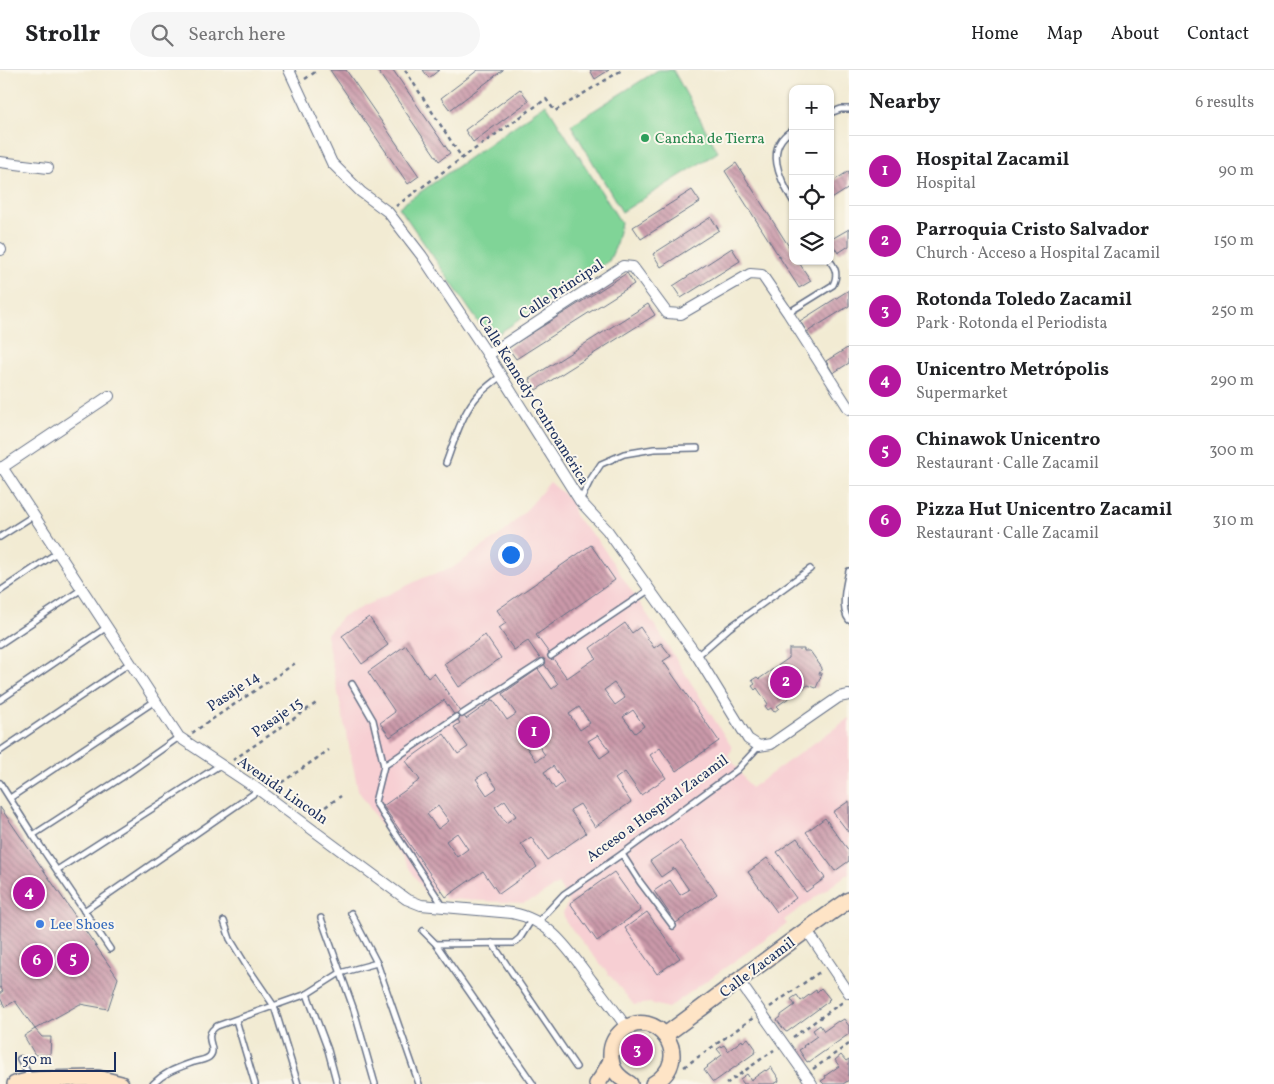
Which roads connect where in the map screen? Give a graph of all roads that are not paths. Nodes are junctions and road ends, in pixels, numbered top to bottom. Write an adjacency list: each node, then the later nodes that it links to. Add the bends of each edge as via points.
1 (289, 70): 10 (street, Calle Kennedy Centroamérica, via 332,163 361,192 388,212 422,256)
2 (849, 109): 3 (lane)
3 (834, 112)
4 (789, 133): 7 (lane, via 779,144 776,158)
5 (0, 162): 6 (street)
6 (48, 168)
7 (789, 194)
8 (833, 265): 9 (lane, via 836,279 833,285)
9 (788, 313): 10 (street, Calle Principal, via 762,275 750,274 681,314 667,313 633,266 623,266); 13 (street, Calle Principal)
10 (488, 355): 11 (street, Calle Kennedy Centroamérica)
11 (501, 376): 15 (lane, via 475,399 464,417); 17 (street, Calle Kennedy Centroamérica)
12 (109, 396): 16 (street)
13 (849, 409)
14 (697, 448): 17 (lane, via 654,449 624,454 601,464)
15 (446, 463)
16 (1, 468): 18 (street, Avenida Lincoln)
17 (580, 502): 24 (street, Calle Kennedy Centroamérica, via 607,530)
18 (34, 515): 19 (lane); 20 (street, Avenida Lincoln)
19 (0, 537)
20 (58, 552): 23 (street, Avenida Lincoln); 25 (lane)
21 (810, 568): 30 (lane)
22 (849, 571): 26 (lane, via 844,604)
23 (82, 589): 27 (street, Avenida Lincoln); 28 (lane)
24 (649, 590): 29 (lane); 30 (street, Calle Kennedy Centroamérica)
25 (0, 591)
26 (849, 620)
27 (107, 627): 32 (street, Avenida Lincoln); 35 (lane)
28 (0, 644)
29 (551, 656)
30 (697, 656): 40 (street, Calle Kennedy Centroamérica, via 748,739)
31 (542, 662): 37 (lane)
32 (130, 663): 36 (street, Avenida Lincoln); 41 (lane)
33 (352, 684): 43 (lane, via 373,720)
34 (849, 695): 40 (street, Acceso a Hospital Zacamil, via 839,697 771,744)
35 (0, 700)
36 (156, 702): 39 (street, Avenida Lincoln); 46 (lane)
37 (462, 714)
38 (456, 717): 43 (lane)
39 (180, 738): 42 (street, Avenida Lincoln); 47 (lane)
40 (759, 746): 48 (lane, Acceso a Hospital Zacamil, via 737,770)
41 (0, 751)
42 (222, 766): 45 (street, Avenida Lincoln); 49 (lane)
43 (384, 766): 51 (lane, via 375,802)
44 (0, 783): 46 (lane)
45 (262, 792): 51 (street, Avenida Lincoln, via 406,899 421,905); 52 (lane)
46 (10, 798): 47 (lane)
47 (33, 835): 49 (lane)
48 (622, 854): 56 (lane, Acceso a Hospital Zacamil, via 564,894); 57 (lane)
49 (57, 870): 52 (lane)
50 (849, 900): 58 (street, Calle Zacamil)
51 (443, 906): 56 (street, Avenida Lincoln, via 512,913)
52 (84, 911): 62 (lane)
53 (351, 913): 63 (lane)
54 (321, 918): 64 (lane)
55 (224, 921): 68 (lane, via 230,939)
56 (535, 921): 60 (lane, Acceso a Hospital Zacamil, via 516,942); 70 (street, Avenida Lincoln, via 562,942)
57 (673, 926)
58 (806, 929): 65 (street, Calle Zacamil); 66 (street)
59 (423, 931): 61 (lane)
60 (492, 943): 61 (lane); 74 (lane)
61 (436, 944): 86 (lane)
62 (110, 949)
63 (377, 964): 64 (lane); 85 (lane)
64 (340, 973): 67 (lane); 84 (lane)
65 (739, 981): 71 (street, Calle Zacamil); 88 (street)
66 (849, 993)
67 (307, 994): 68 (lane); 83 (lane)
68 (274, 1006): 69 (lane); 82 (lane)
69 (236, 1020): 80 (lane, via 211,1030 211,1055 170,1071); 81 (lane)
70 (627, 1028): 71 (street, via 647,1025); 73 (street, via 613,1043)
71 (665, 1035): 77 (street, via 672,1056 670,1068)
72 (20, 1059): 75 (lane)
73 (611, 1061): 76 (street); 87 (street)
74 (576, 1066)
75 (31, 1080): 78 (street); 79 (street, via 98,1078)
76 (620, 1082)
77 (660, 1082)
78 (14, 1084)
79 (121, 1084)
80 (153, 1084)
81 (255, 1084)
82 (298, 1084)
83 (337, 1084)
84 (375, 1084)
85 (419, 1084)
86 (533, 1084)
87 (597, 1084)
88 (812, 1084)

